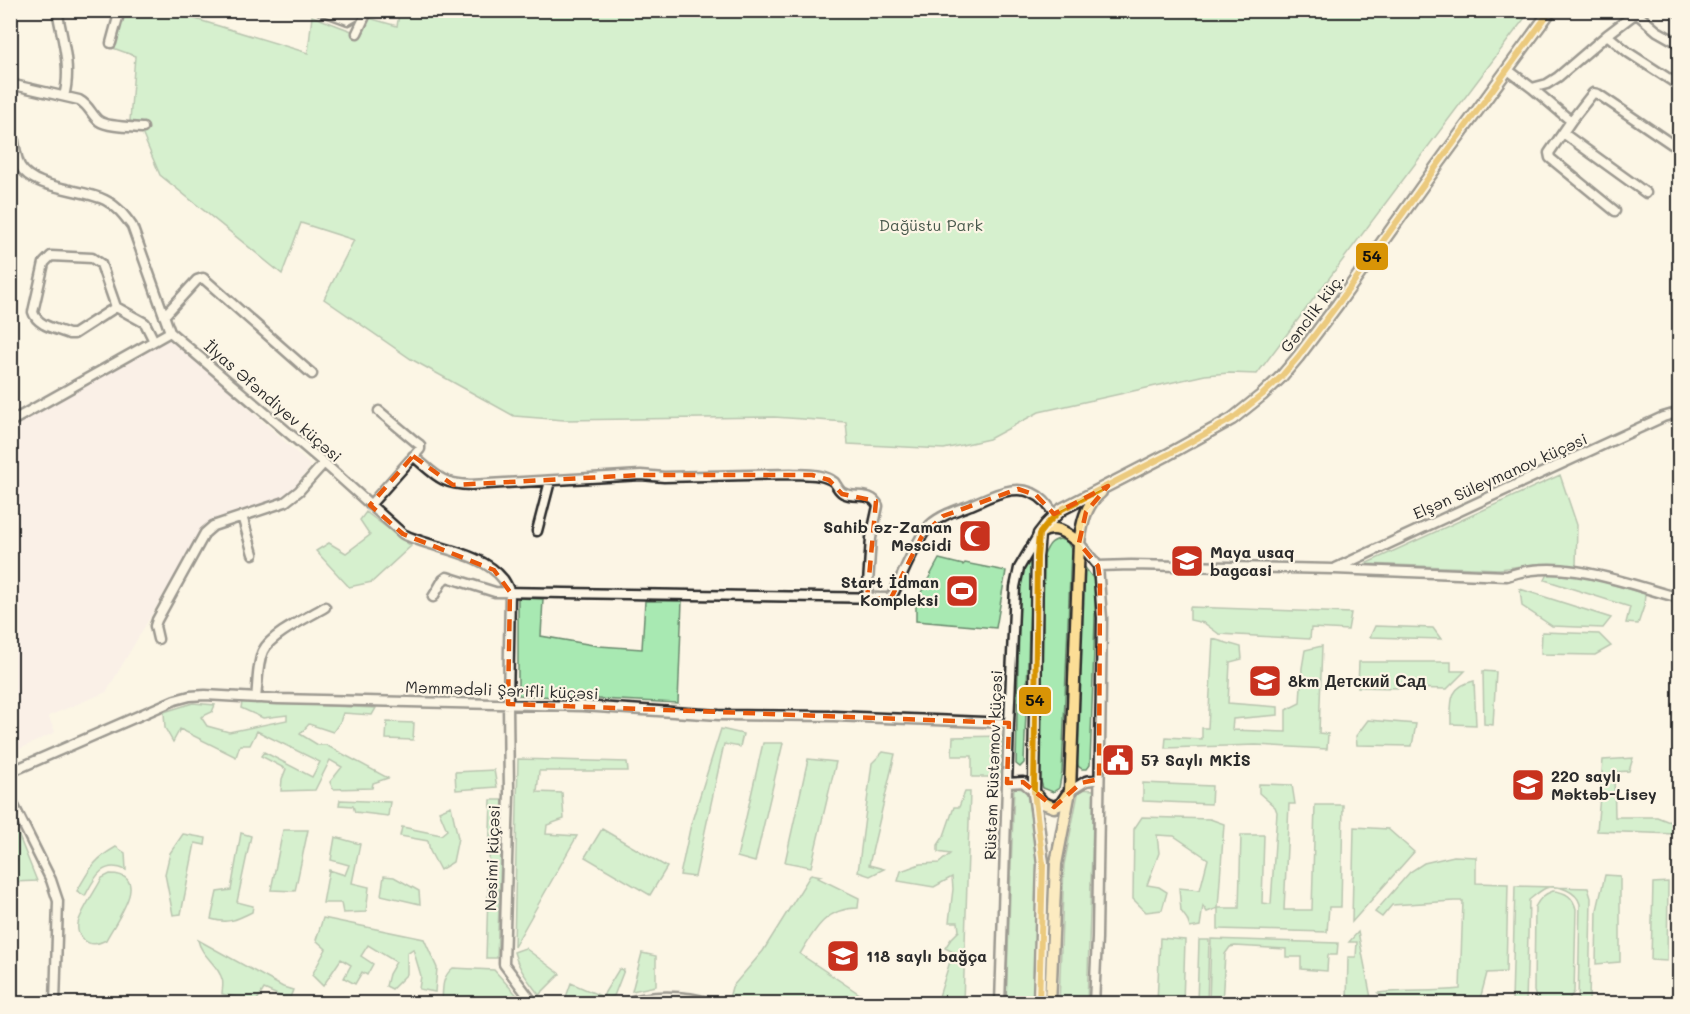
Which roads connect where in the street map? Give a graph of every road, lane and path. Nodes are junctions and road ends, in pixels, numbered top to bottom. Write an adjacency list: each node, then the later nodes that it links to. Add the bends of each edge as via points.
1 (57, 10): 16 (street, via 67,64)
2 (120, 10): 10 (street)
3 (321, 10): 4 (street, via 348,20)
4 (359, 10)
5 (368, 10): 8 (street)
6 (1551, 10): 12 (main road, Gənclik küç.)
7 (1638, 12): 9 (street); 11 (street, via 1657,31)
8 (357, 33)
9 (1606, 35): 14 (street); 15 (street, via 1558,77)
10 (111, 43)
11 (1680, 44)
12 (1508, 70): 15 (street); 35 (main road, Gənclik küç., via 1281,377 1232,418)
13 (10, 84): 16 (street)
14 (1680, 86)
15 (1532, 88): 18 (street)
16 (64, 96): 19 (street, via 83,103 106,124)
17 (10, 111): 25 (street, İlyas Əfəndiyev küçəsi, via 21,168 44,182 96,196 124,214 132,226)
18 (1571, 121): 20 (street); 21 (street, via 1593,93 1598,94)
19 (143, 128)
20 (1563, 133): 22 (street); 23 (street, via 1549,153 1550,158)
21 (1679, 149)
22 (1646, 193)
23 (1616, 211)
24 (116, 307): 24 (street, via 98,261 51,256 44,263 33,312 38,322 74,334); 27 (street, via 145,322)
25 (164, 316): 26 (street, İlyas Əfəndiyev küçəsi); 28 (street, via 203,278)
26 (170, 332): 27 (street); 33 (street, İlyas Əfəndiyev küçəsi)
27 (154, 341): 31 (street)
28 (312, 374)
29 (380, 411): 32 (street, via 420,445)
30 (1680, 412): 44 (street, Elşən Süleymanov küçəsi)
31 (10, 422)
32 (413, 456): 34 (street, via 441,480 453,484); 36 (street)
33 (324, 463): 36 (street, İlyas Əfəndiyev küçəsi); 38 (street, via 285,502)
34 (550, 481): 39 (street); 48 (street, via 641,475 791,474 829,480 841,492 871,498 878,506 871,538)
35 (1108, 486): 37 (main road, Gənclik küç.); 41 (main road, via 1091,502)
36 (370, 505): 45 (street, İlyas Əfəndiyev küçəsi, via 403,534 481,561 503,579)
37 (1058, 512): 40 (main road, Rüstəm Rüstəmov küçəsi); 48 (street, via 1036,495 1018,489 943,516 922,536 893,594 889,598)
38 (242, 516): 42 (street); 50 (street, via 213,526 205,533 157,620)
39 (537, 531)
40 (1039, 534): 41 (main road, via 1046,529 1058,530); 53 (street, Rüstəm Rüstəmov küçəsi, via 1016,578); 58 (main road)
41 (1079, 543): 43 (street); 57 (main road)
42 (253, 554)
43 (1098, 566): 44 (street, Elşən Süleymanov küçəsi); 55 (street, via 1102,618)
44 (1334, 569): 47 (street, Elşən Süleymanov küçəsi, via 1507,576 1556,568)
45 (510, 592): 46 (street, via 495,592 447,577); 48 (street); 52 (street)
46 (433, 597)
47 (1680, 598)
48 (867, 599)
49 (325, 607): 51 (street, via 271,639 263,651)
50 (159, 639)
51 (256, 698): 52 (street, Məmmədəli Şərifli küçəsi); 54 (street, Məmmədəli Şərifli küçəsi, via 205,695 175,700)
52 (508, 704): 53 (street, Məmmədəli Şərifli küçəsi); 61 (street, Nəsimi küçəsi, via 504,964)
53 (1009, 723): 56 (street, Rüstəm Rüstəmov küçəsi)
54 (10, 772)
55 (1099, 779): 57 (street, via 1086,781); 67 (street)
56 (1007, 783): 58 (street, via 1023,783); 64 (street, Rüstəm Rüstəmov küçəsi)
57 (1070, 791): 58 (main road, via 1054,807 1043,803); 66 (main road, via 1056,864)
58 (1034, 792): 65 (main road, via 1043,864)
59 (10, 798): 60 (street, via 58,901)
60 (55, 1004)
61 (534, 1004)
62 (621, 1004): 63 (street, via 643,997 674,996)
63 (715, 1004)
64 (1000, 1004)
65 (1039, 1004)
66 (1050, 1004)
67 (1094, 1004)

